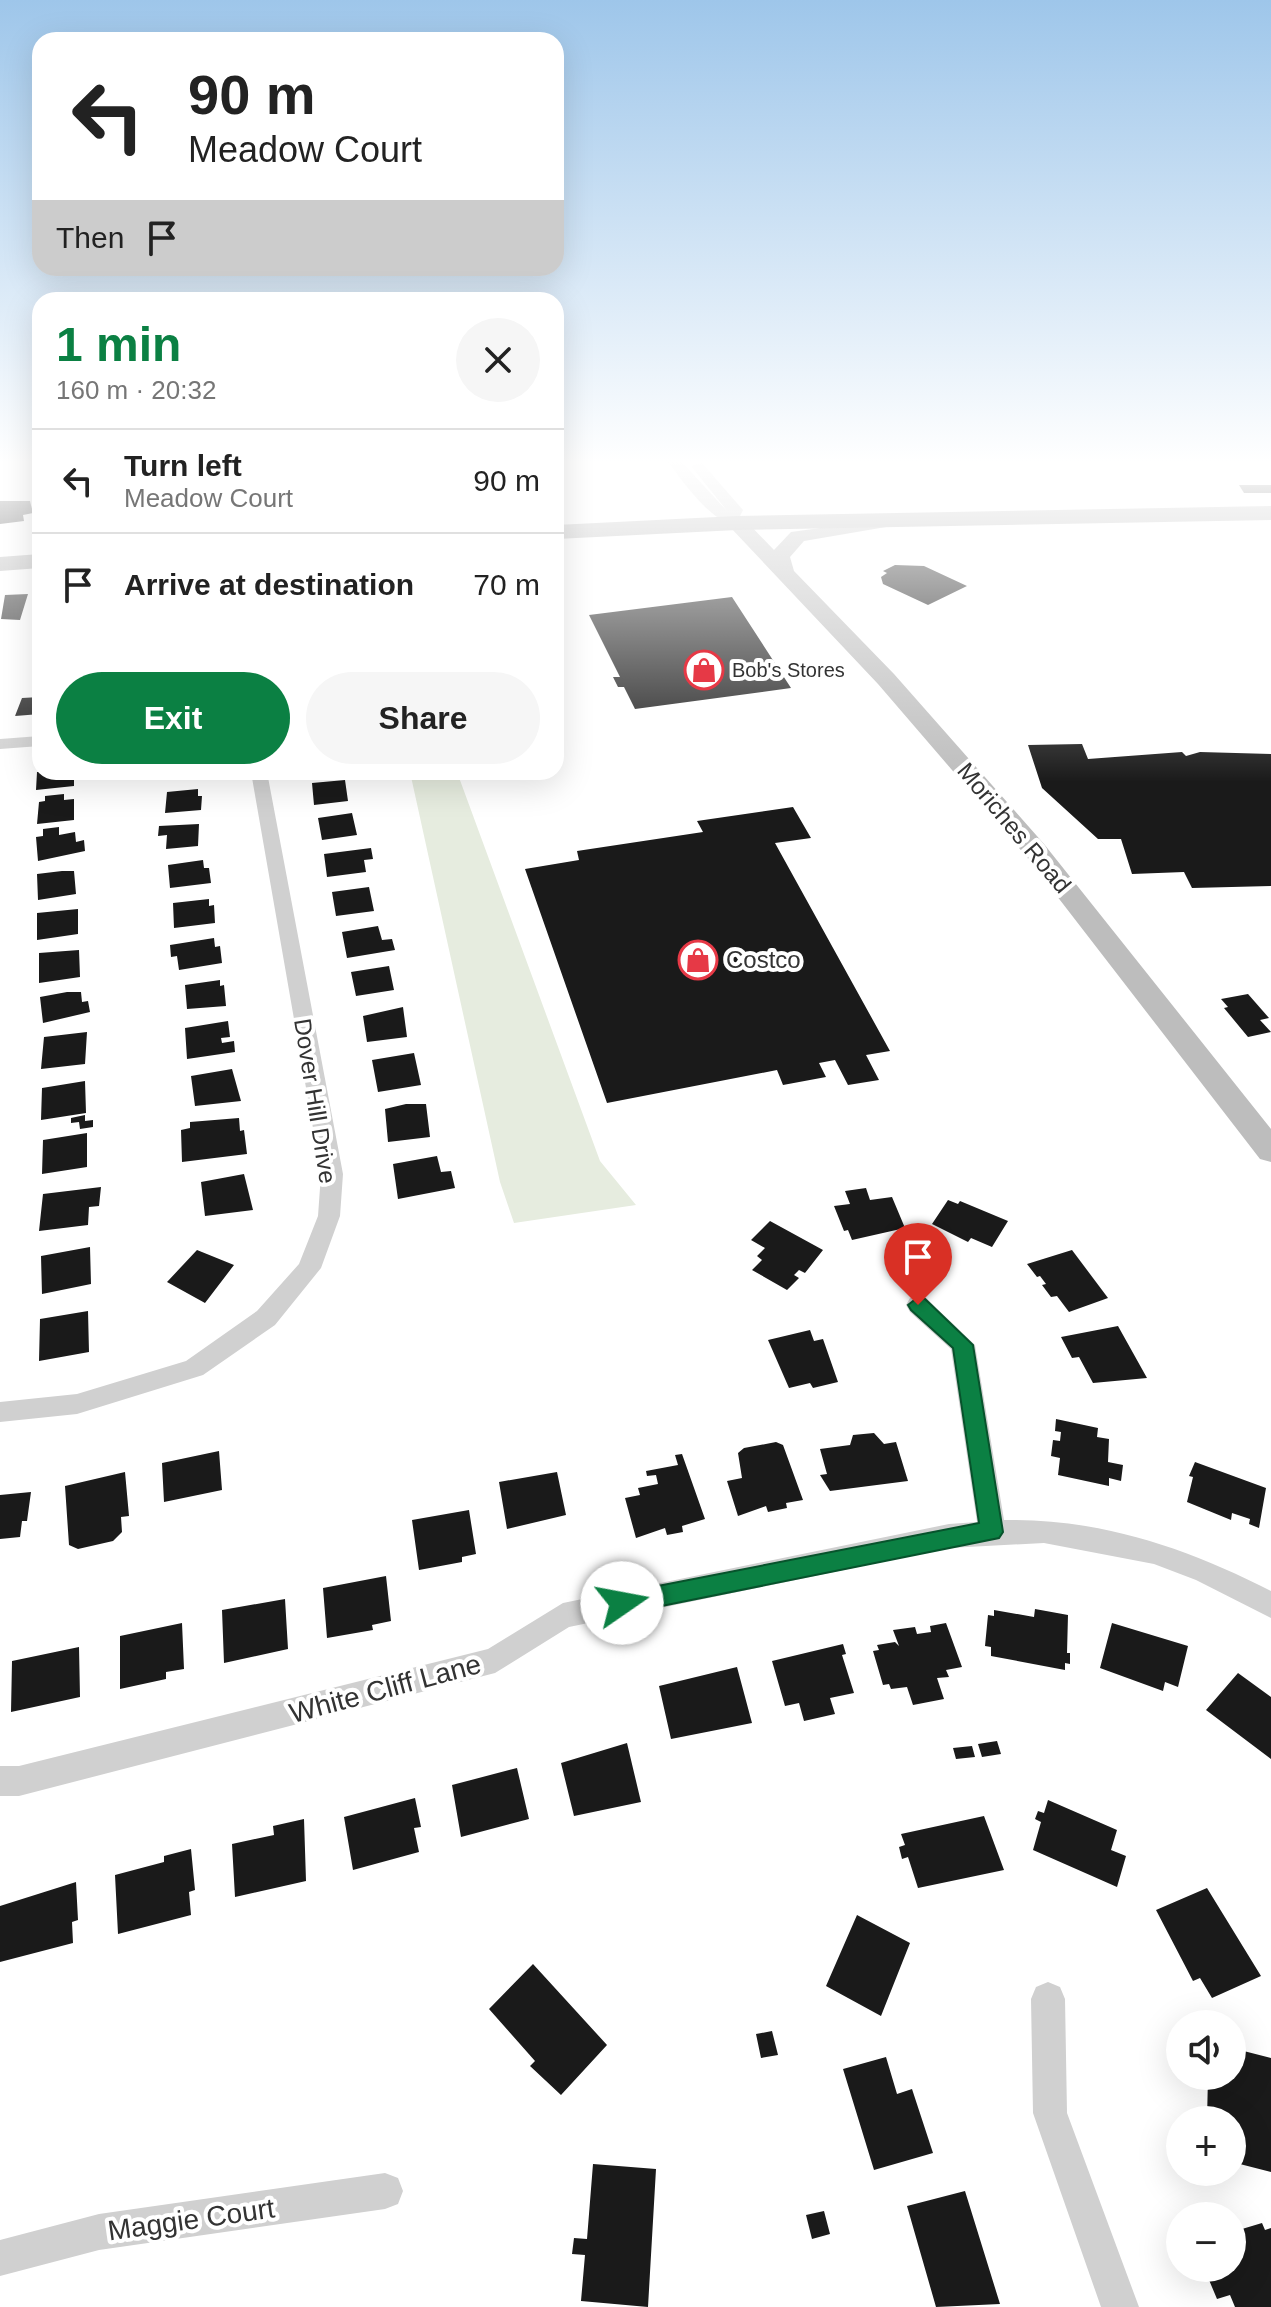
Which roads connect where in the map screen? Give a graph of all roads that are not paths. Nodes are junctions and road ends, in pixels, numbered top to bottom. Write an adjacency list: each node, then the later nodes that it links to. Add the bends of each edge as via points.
1 (781, 567): 3 (street, Moriches Road)
2 (783, 567): 3 (street)
3 (784, 570): 7 (street, Moriches Road, via 1035,850)
4 (32, 742): 5 (street)
5 (0, 744)
6 (260, 780): 9 (street, Dover Hill Drive, via 332,1174 329,1216 309,1268 266,1318 194,1368 77,1404)
7 (1271, 1151)
8 (918, 1305): 10 (street, via 963,1345)
9 (0, 1412)
10 (992, 1532): 11 (street, White Cliff Lane, via 1044,1531 1155,1552); 12 (street, White Cliff Lane, via 949,1536 563,1616 495,1660 19,1781)
11 (1271, 1605)
12 (0, 1781)
13 (1048, 1999): 16 (street, via 1050,2113)
14 (385, 2191): 15 (street, Maggie Court, via 99,2232)
15 (0, 2258)
16 (1120, 2307)

